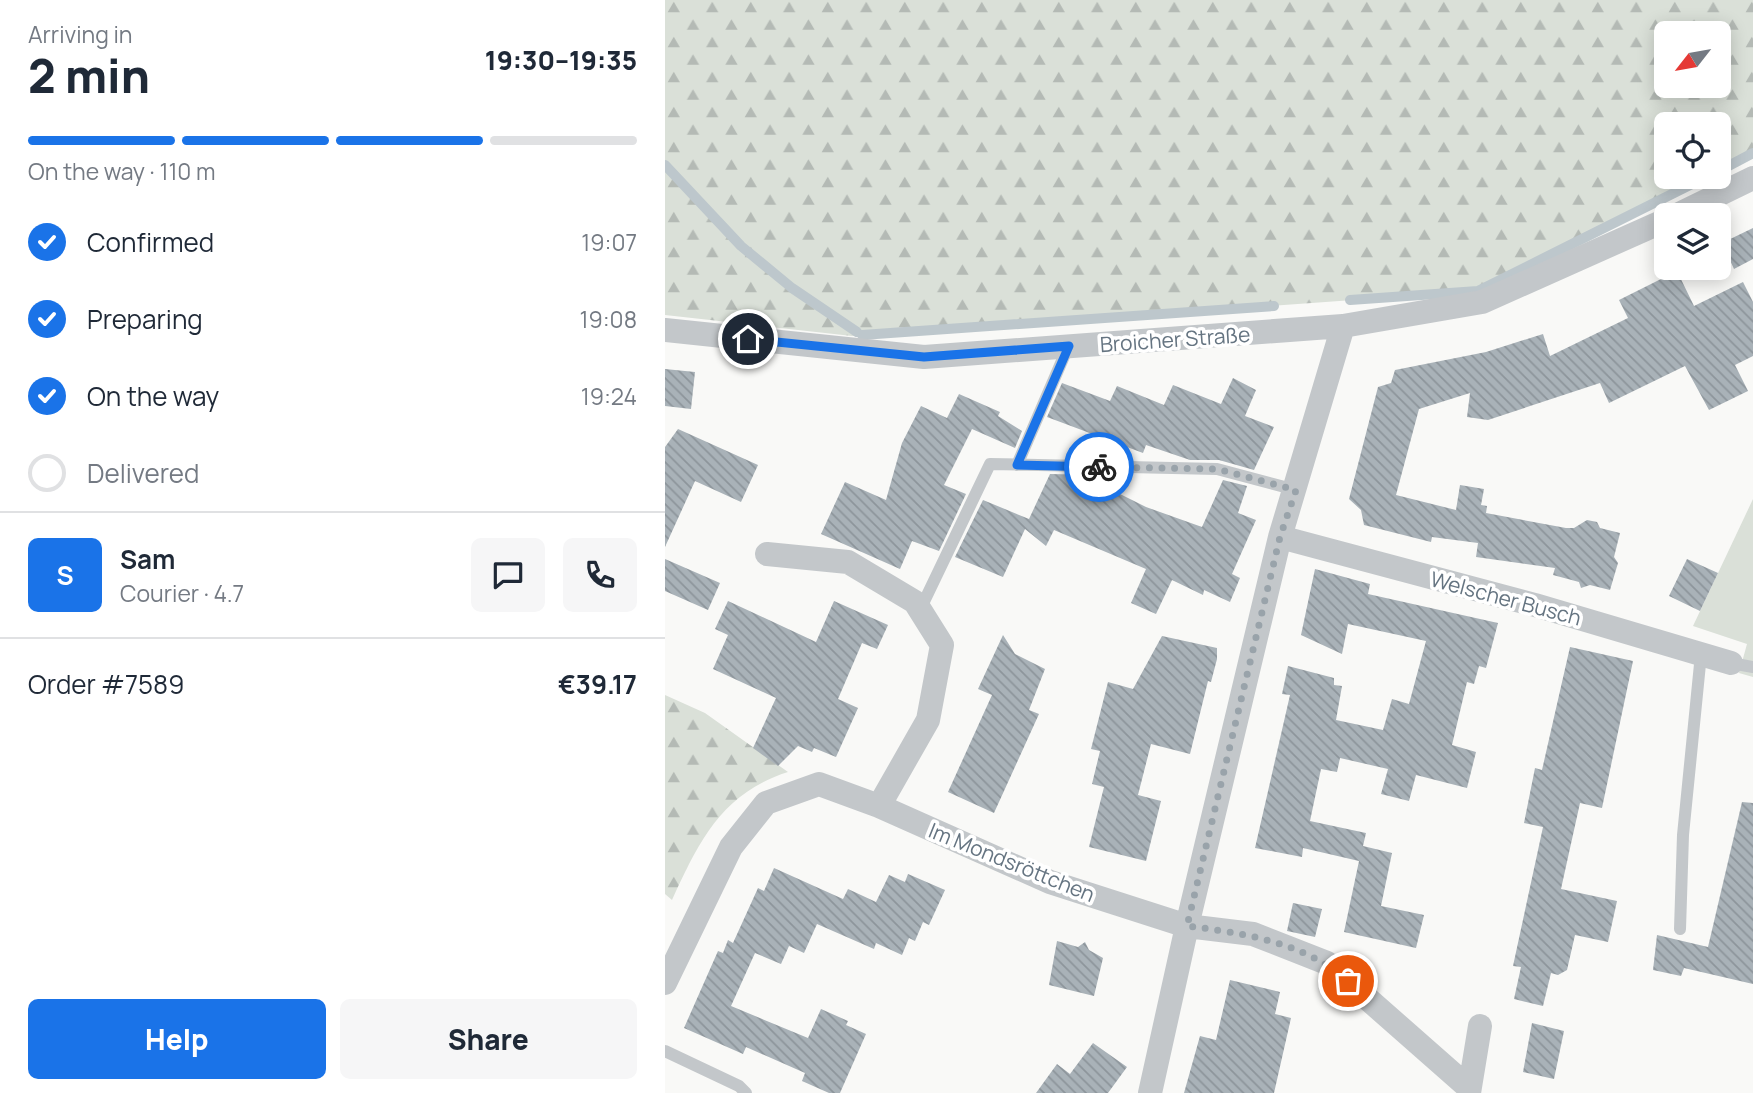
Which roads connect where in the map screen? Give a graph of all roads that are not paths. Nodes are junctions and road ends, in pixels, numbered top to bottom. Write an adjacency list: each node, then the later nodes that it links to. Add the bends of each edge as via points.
1 (1753, 178): 2 (street)
2 (1702, 203)
3 (1654, 225): 4 (street, Broicher Straße, via 1482,302)
4 (1343, 326): 6 (street, Broicher Straße); 8 (street)
5 (665, 330): 6 (street, Broicher Straße, via 924,357)
6 (1069, 346): 7 (lane)
7 (1017, 465): 8 (lane, via 1217,469); 11 (lane, via 990,464)
8 (1296, 490): 9 (street)
9 (1280, 537): 12 (street, Welscher Busch); 15 (street)
10 (767, 554): 11 (street, via 848,562 915,602)
11 (920, 610): 14 (street, via 942,645 928,720)
12 (1701, 654): 13 (street, Welscher Busch); 16 (lane, via 1683,835)
13 (1742, 665)
14 (879, 806): 15 (street, Im Mondsröttchen, via 1049,882); 17 (street, Im Mondsröttchen, via 819,784 766,803 731,847)
15 (1187, 926): 20 (street, Im Mondsröttchen, via 1253,934 1327,963); 22 (street)
16 (1680, 929)
17 (665, 983)
18 (1480, 1026): 20 (street)
19 (665, 1051): 21 (lane)
20 (1469, 1090)
21 (746, 1093)
22 (1150, 1093)

